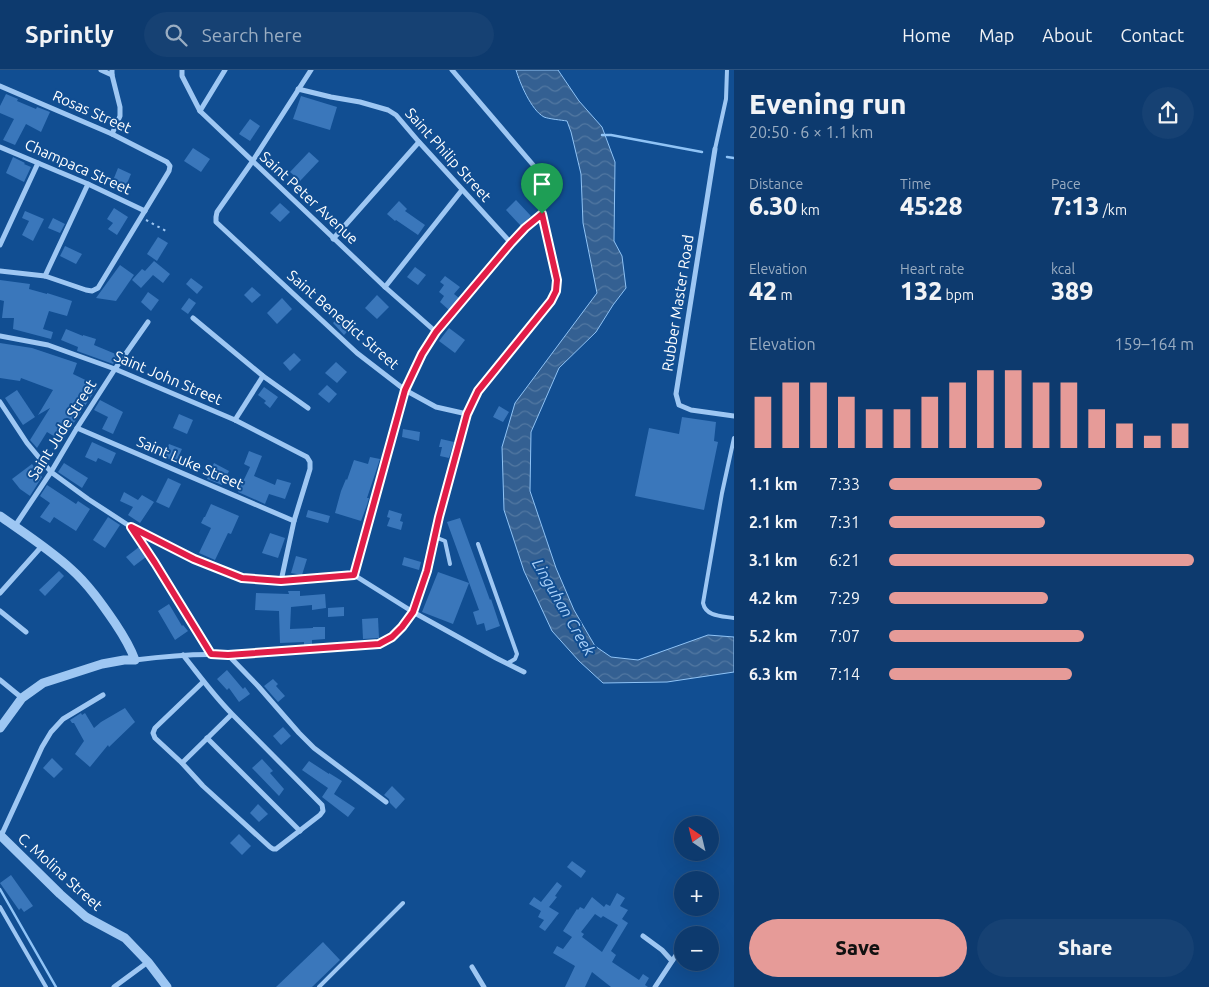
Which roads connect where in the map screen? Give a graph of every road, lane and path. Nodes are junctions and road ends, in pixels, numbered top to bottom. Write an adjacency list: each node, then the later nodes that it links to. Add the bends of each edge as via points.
1 (101, 70): 7 (street)
2 (182, 70): 10 (street, Saint Peter Avenue)
3 (225, 70): 10 (street)
4 (311, 70): 9 (street)
5 (452, 70): 20 (street, via 534,166)
6 (727, 70): 14 (lane, via 726,99)
7 (112, 73): 11 (street, via 120,107 120,116)
8 (0, 86): 11 (street, Rosas Street)
9 (298, 89): 12 (street, Saint Philip Street, via 388,110); 15 (street)
10 (200, 111): 15 (street, Saint Peter Avenue)
11 (112, 134): 19 (street, Rosas Street, via 170,166)
12 (419, 142): 18 (street, Saint Philip Street); 23 (street)
13 (0, 147): 16 (street, Champaca Street)
14 (715, 149): 39 (street, Rubber Master Road, via 676,394 679,405 691,410)
15 (252, 162): 23 (street, Saint Peter Avenue); 35 (street, Saint Benedict Street, via 218,212 216,222 357,353)
16 (38, 163): 17 (street, Champaca Street); 25 (street)
17 (88, 184): 19 (street, Champaca Street); 27 (street)
18 (462, 190): 24 (street, Saint Philip Street); 28 (street)
19 (145, 211): 21 (street)
20 (542, 214): 24 (street); 38 (street, via 557,280 556,291 478,391)
21 (140, 217): 22 (path); 27 (street, via 98,288 86,290)
22 (166, 231)
23 (333, 238): 28 (street, Saint Peter Avenue)
24 (511, 243): 31 (street)
25 (0, 245)
26 (0, 271): 27 (street)
27 (45, 276)
28 (385, 287): 31 (street, Saint Peter Avenue)
29 (192, 318): 34 (street)
30 (148, 322): 33 (street, Saint Jude Street)
31 (436, 332): 35 (street)
32 (0, 336): 33 (street, Saint John Street, via 48,345)
33 (115, 370): 40 (street, Saint John Street); 41 (street, Saint Jude Street)
34 (263, 376): 37 (street); 40 (street)
35 (405, 390): 38 (street, Saint Benedict Street, via 436,407); 52 (street)
36 (0, 402): 43 (street)
37 (308, 408)
38 (467, 414): 48 (street)
39 (734, 416)
40 (235, 420): 45 (street, Saint John Street, via 307,456 310,469)
41 (77, 428): 43 (street, Saint Jude Street); 45 (street, Saint Luke Street)
42 (734, 438): 57 (lane, via 703,603 708,613)
43 (51, 472): 46 (street, Saint Jude Street); 47 (street)
44 (0, 516): 46 (street)
45 (294, 521): 53 (street)
46 (15, 526): 50 (street)
47 (131, 527): 53 (street, via 194,559 242,578); 59 (street)
48 (435, 537): 51 (lane, via 445,541); 56 (street)
49 (478, 544): 63 (lane, via 516,652 516,658)
50 (42, 546): 54 (street); 62 (street, via 71,569 92,592 125,639)
51 (450, 564)
52 (354, 575): 53 (street); 56 (street)
53 (281, 581)
54 (0, 593)
55 (0, 611): 58 (street)
56 (413, 612): 61 (street, via 392,637 379,644); 63 (street)
57 (734, 618)
58 (26, 632)
59 (211, 654): 60 (street); 61 (street)
60 (183, 655): 62 (street); 66 (street)
61 (228, 655): 73 (street, via 314,748)
62 (135, 660): 68 (street, via 102,664 52,680)
63 (508, 663): 64 (street)
64 (524, 672)
65 (0, 680): 68 (street)
66 (203, 682): 69 (street); 72 (street, via 153,733)
67 (103, 695): 75 (street, via 63,719 51,732)
68 (22, 698): 70 (street)
69 (232, 714): 71 (street); 74 (street, via 322,805 320,816)
70 (0, 728)
71 (207, 738): 72 (street); 74 (street)
72 (182, 763): 74 (street, via 273,849)
73 (386, 802)
74 (300, 831)
75 (0, 836): 81 (street, C. Molina Street, via 86,917 125,938)
76 (403, 903): 86 (lane)
77 (0, 907): 83 (lane)
78 (643, 936): 80 (street)
79 (674, 958): 80 (street)
80 (672, 961): 88 (street)
81 (148, 962): 84 (street); 85 (street, C. Molina Street)
82 (472, 967): 87 (street)
83 (46, 987)
84 (114, 987)
85 (167, 987)
86 (319, 987)
87 (484, 987)
88 (655, 987)

